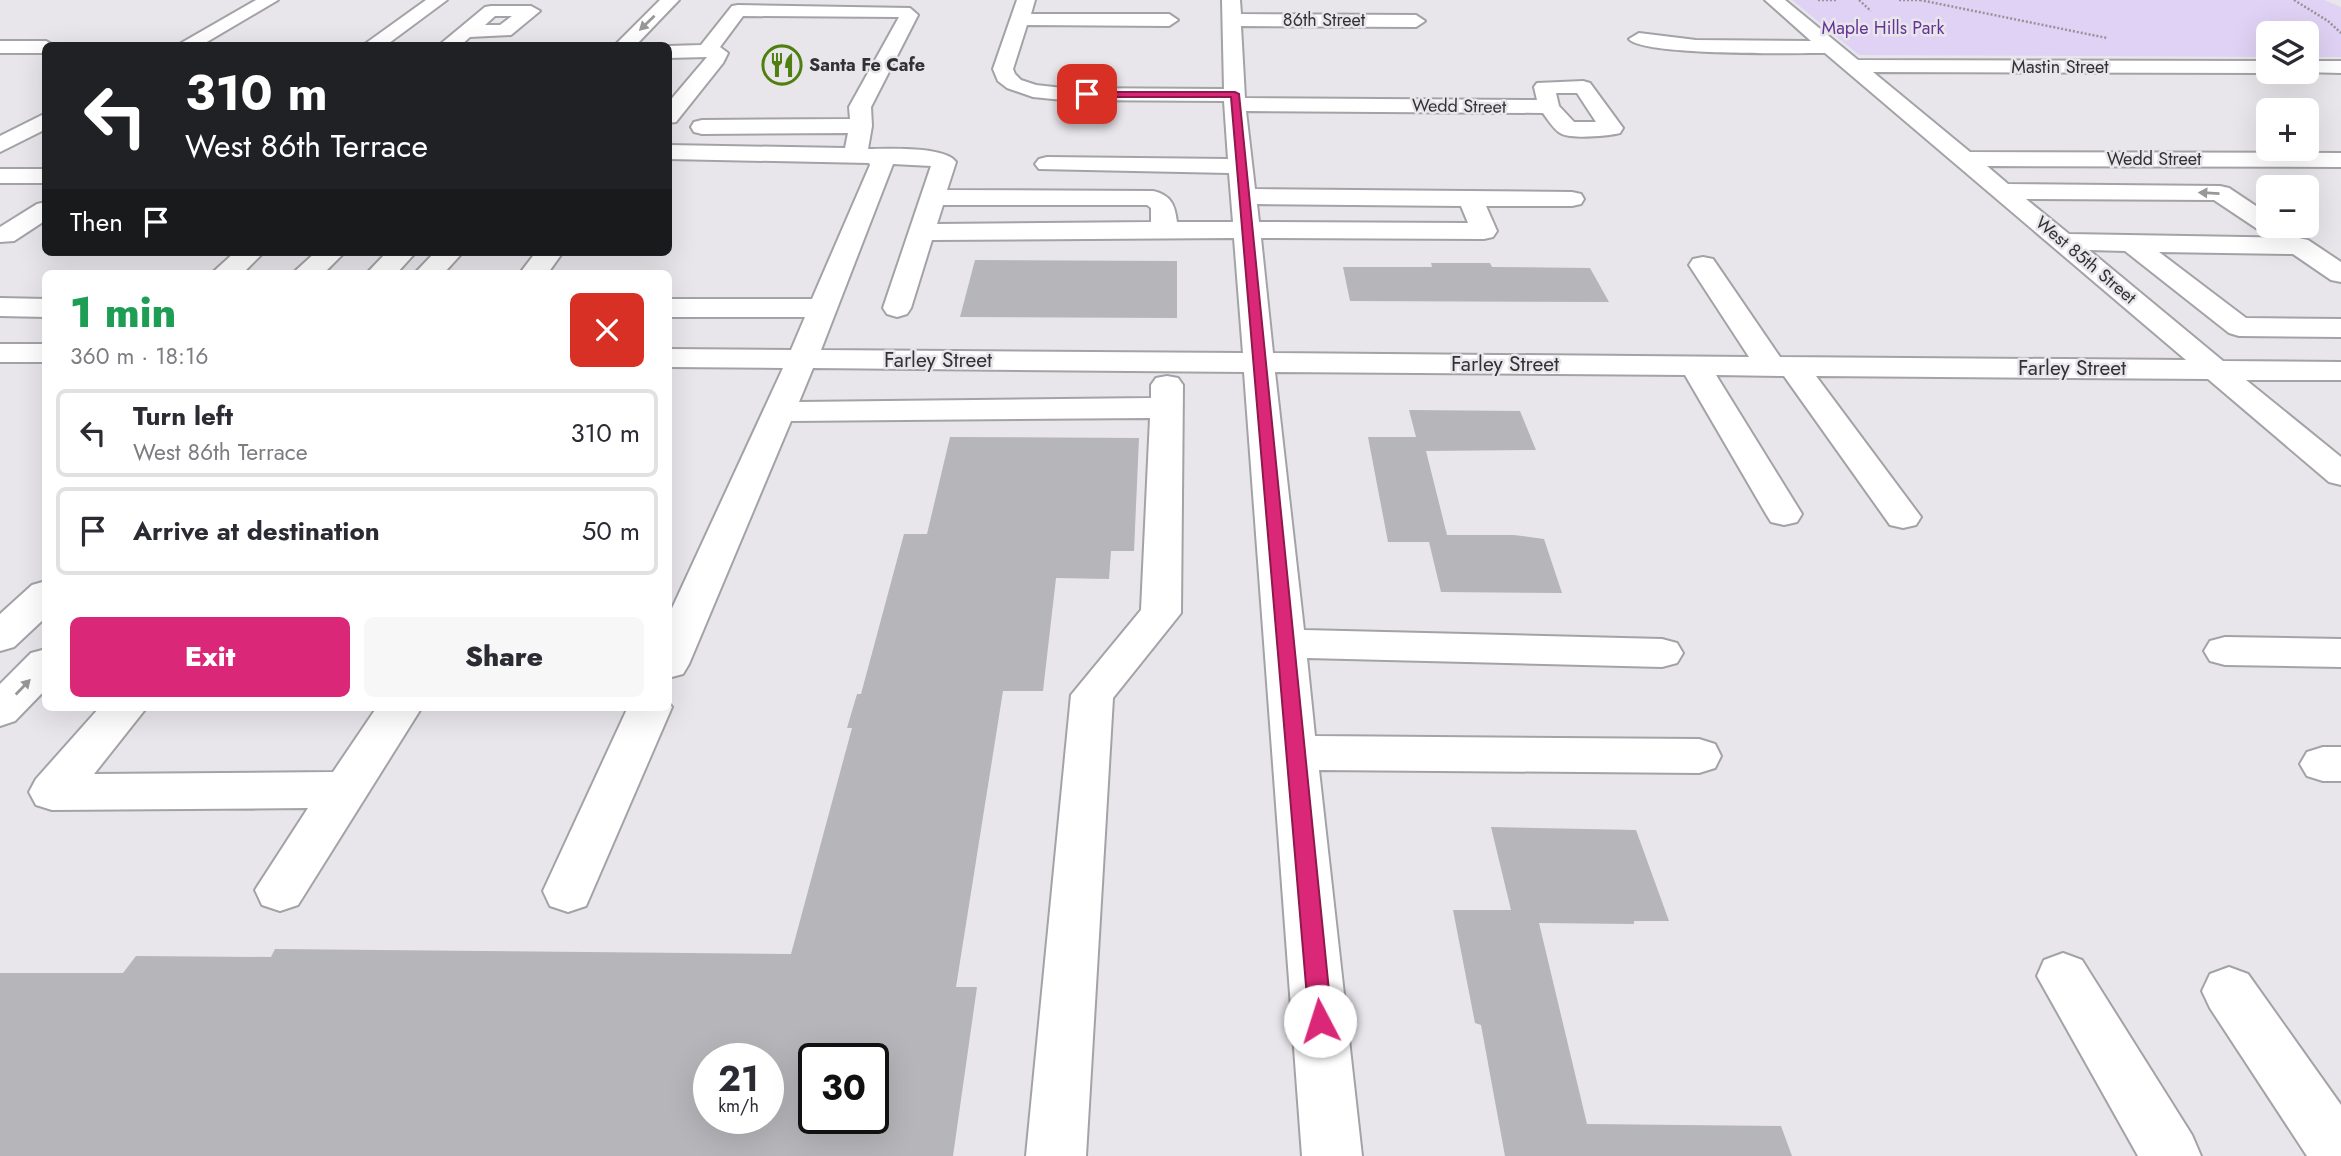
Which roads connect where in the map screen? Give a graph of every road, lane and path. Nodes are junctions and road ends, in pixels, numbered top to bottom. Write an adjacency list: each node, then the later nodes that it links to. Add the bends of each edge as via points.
1 (269, 0): 21 (street)
2 (438, 0): 22 (street)
3 (1774, 0): 28 (street, West 85th Street)
4 (1859, 0): 13 (path)
5 (1899, 0): 6 (path)
6 (1920, 0): 10 (path)
7 (2294, 0): 18 (path)
8 (678, 5): 24 (street, one-way to 24); 25 (street)
9 (1969, 5): 10 (path)
10 (1956, 8): 14 (path); 20 (path)
11 (1023, 9): 15 (street); 36 (street, Wedd Street, via 1003,69 1014,84 1063,94)
12 (1231, 10): 16 (street, 86th Street); 36 (street)
13 (1871, 11)
14 (1966, 13)
15 (1169, 20)
16 (1416, 21)
17 (466, 31): 23 (street)
18 (2341, 33)
19 (1639, 39): 28 (street, via 1696,46)
20 (2110, 39)
21 (192, 42)
22 (376, 42)
23 (452, 42)
24 (628, 42)
25 (652, 42)
26 (0, 47): 27 (street)
27 (42, 47)
28 (1830, 47): 31 (street, West 85th Street)
29 (707, 51): 30 (street); 39 (street, via 718,53 716,59); 41 (street, via 738,10 904,12 909,15 860,107)
30 (672, 52)
31 (1853, 66): 32 (street, Mastin Street); 47 (street, West 85th Street)
32 (2256, 67)
33 (2319, 67): 34 (street)
34 (2341, 67)
35 (1361, 80): 37 (street)
36 (1235, 99): 37 (street, Wedd Street); 55 (street)
37 (1369, 105): 38 (street, Wedd Street); 43 (street)
38 (1549, 107)
39 (672, 112)
40 (42, 122): 44 (street)
41 (861, 126): 42 (street); 46 (street)
42 (672, 127)
43 (1376, 132)
44 (0, 145)
45 (672, 152): 46 (street)
46 (866, 155): 54 (street, via 944,162); 82 (street, via 882,164)
47 (1966, 159): 48 (street, Wedd Street); 52 (street, West 85th Street)
48 (2341, 160)
49 (1047, 164): 55 (street)
50 (0, 176): 51 (street)
51 (42, 176)
52 (2005, 191): 53 (street); 64 (street, West 85th Street)
53 (2153, 192): 59 (street, one-way to 53, via 2220,193); 66 (street)
54 (933, 197): 60 (street, via 1153,198 1163,206); 61 (street)
55 (1244, 197): 56 (street); 56 (street, via 1484,231); 60 (street); 91 (street)
56 (1470, 199): 57 (street)
57 (1572, 200)
58 (42, 212): 62 (street)
59 (2256, 217)
60 (1165, 230): 61 (street)
61 (922, 232): 84 (street)
62 (5, 235)
63 (2287, 238): 67 (street)
64 (2065, 242): 65 (street); 94 (street, West 85th Street)
65 (2132, 243): 66 (street); 85 (street, via 2239,327)
66 (2226, 245): 67 (street)
67 (2299, 246): 79 (street)
68 (246, 256): 74 (street)
69 (327, 256): 75 (street)
70 (399, 256): 76 (street)
71 (446, 256): 77 (street)
72 (548, 256): 78 (street)
73 (1703, 265): 93 (street)
74 (230, 270)
75 (311, 270)
76 (384, 270)
77 (432, 270)
78 (536, 270)
79 (2341, 274)
80 (0, 307): 81 (street)
81 (42, 307)
82 (823, 307): 83 (street); 89 (street)
83 (672, 308)
84 (897, 308)
85 (2341, 328)
86 (0, 353): 87 (street)
87 (42, 353)
88 (672, 358): 89 (street, Farley Street)
89 (802, 359): 90 (street, Farley Street); 97 (street)
90 (1168, 361): 91 (street, Farley Street); 96 (street)
91 (1261, 362): 92 (street, Farley Street); 103 (street)
92 (1694, 365): 93 (street, Farley Street); 99 (street)
93 (1781, 366): 94 (street, Farley Street); 100 (street)
94 (2216, 369): 95 (street, Farley Street); 98 (street, West 85th Street)
95 (2341, 371)
96 (1167, 408): 97 (street); 121 (street, via 1161,613 1092,695)
97 (779, 412): 107 (street)
98 (2341, 475)
99 (1784, 514)
100 (1903, 517)
101 (42, 598): 102 (street)
102 (0, 637)
103 (1286, 644): 105 (street); 113 (street)
104 (2225, 651): 106 (street)
105 (1662, 653)
106 (2341, 653)
107 (672, 655)
108 (42, 667): 109 (street, one-way to 108)
109 (0, 710)
110 (122, 711): 115 (street, via 52,792)
111 (397, 711): 115 (street)
112 (648, 711): 117 (street)
113 (1296, 752): 114 (street); 122 (street)
114 (1699, 757)
115 (345, 790): 116 (street)
116 (280, 890)
117 (568, 891)
118 (2063, 976): 123 (street)
119 (2229, 991): 120 (street)
120 (2341, 1155)
121 (1056, 1156)
122 (1332, 1156)
123 (2171, 1156)

